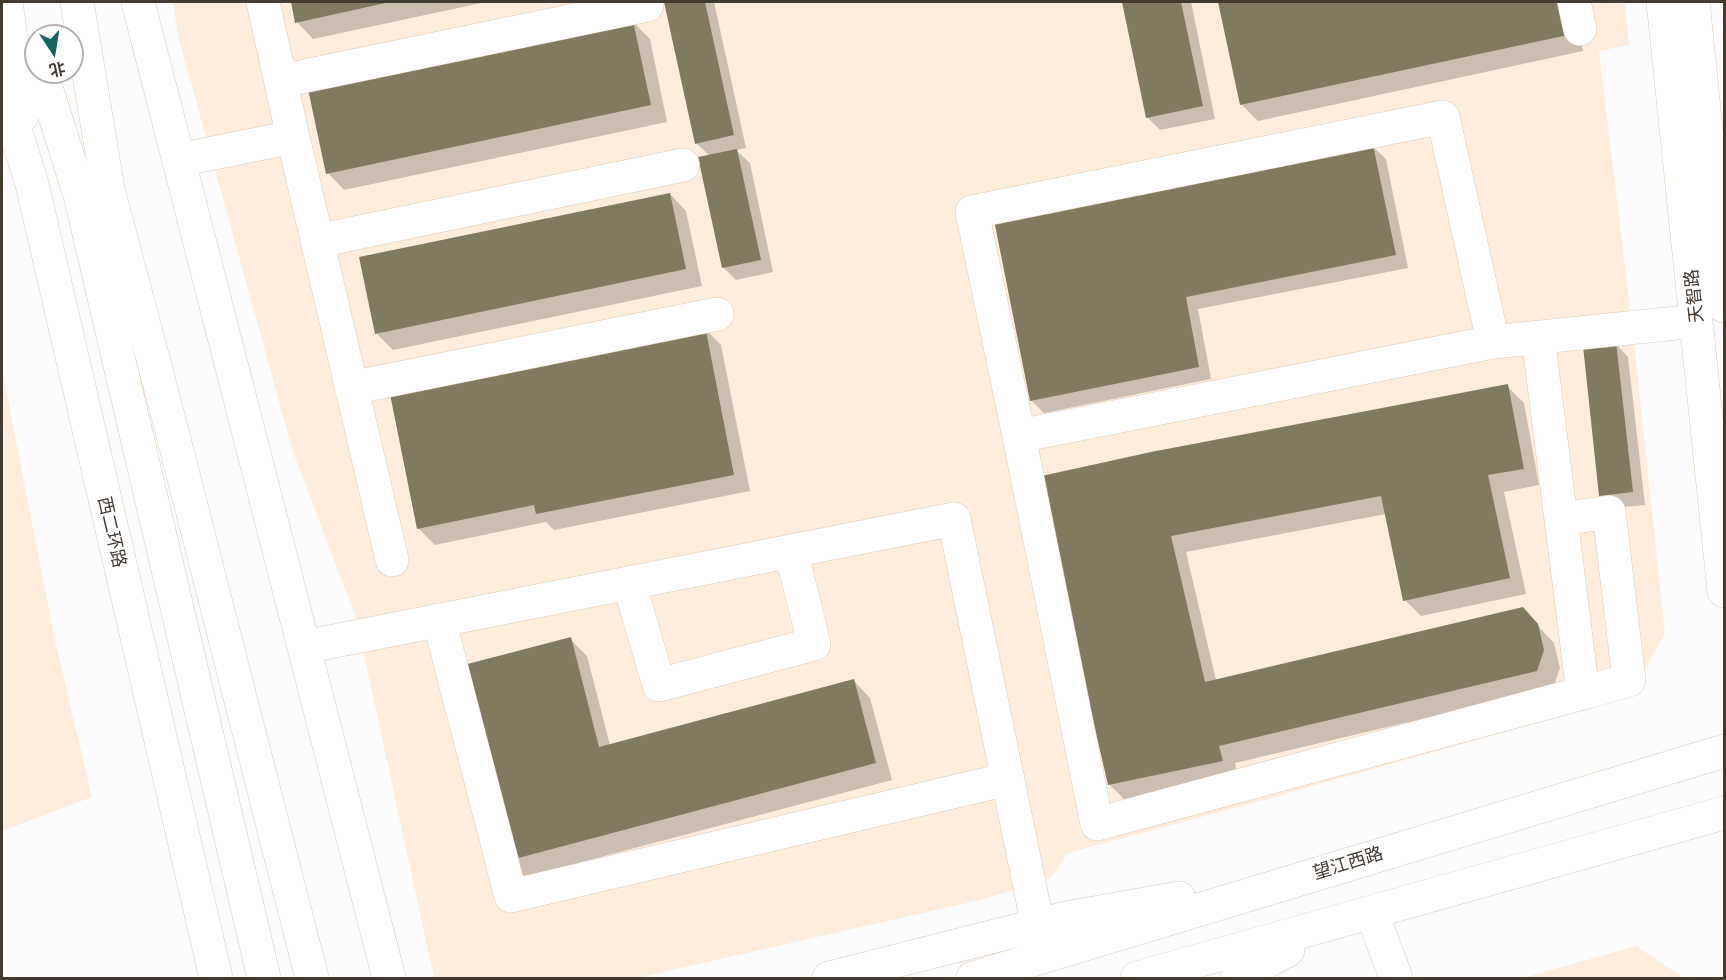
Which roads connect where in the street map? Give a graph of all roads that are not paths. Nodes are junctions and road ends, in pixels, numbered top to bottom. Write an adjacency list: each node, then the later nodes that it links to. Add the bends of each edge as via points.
1 (6, 2): 16 (main road)
2 (19, 2): 9 (main road)
3 (77, 2): 42 (main road, via 108,189)
4 (138, 2): 14 (main road)
5 (263, 2): 10 (main road)
6 (1663, 2): 20 (main road, 天智路)
7 (1693, 2): 18 (main road, 天智路)
8 (647, 4): 10 (main road)
9 (26, 24)
10 (281, 81): 13 (main road)
11 (45, 84): 41 (main road, via 80,195)
12 (2, 88): 16 (main road, 西二环路)
13 (293, 137): 14 (main road); 17 (main road)
14 (179, 160): 31 (main road)
15 (683, 165): 17 (main road)
16 (32, 184): 40 (main road, 西二环路)
17 (317, 241): 23 (main road)
18 (1721, 247): 20 (main road, 天智路)
19 (717, 314): 23 (main road)
20 (1710, 314): 21 (main road); 29 (main road, 天智路)
21 (1538, 337): 22 (main road); 25 (main road)
22 (1493, 342): 24 (main road); 24 (main road, via 1443,117 1431,119 972,212)
23 (351, 388): 27 (main road)
24 (1019, 436): 32 (main road, via 1097,824)
25 (1561, 519): 32 (main road); 32 (main road, via 1609,512 1629,680)
26 (791, 551): 28 (main road); 28 (main road, via 814,644 658,685); 34 (main road, via 954,519)
27 (392, 560)
28 (629, 583): 30 (main road)
29 (1725, 591)
30 (439, 620): 31 (main road); 34 (main road, via 511,896)
31 (304, 647): 43 (main road)
32 (1583, 693)
33 (1725, 751): 36 (main road, 望江西路)
34 (1008, 779): 39 (main road)
35 (1725, 813): 37 (main road)
36 (1311, 875): 39 (main road); 45 (main road, 望江西路)
37 (1372, 913): 38 (main road); 48 (main road)
38 (1333, 924): 46 (main road); 47 (main road)
39 (1038, 926): 44 (main road)
40 (216, 978)
41 (264, 978)
42 (312, 978)
43 (389, 978)
44 (829, 978)
45 (973, 978)
46 (1137, 978)
47 (1237, 978)
48 (1396, 978)

